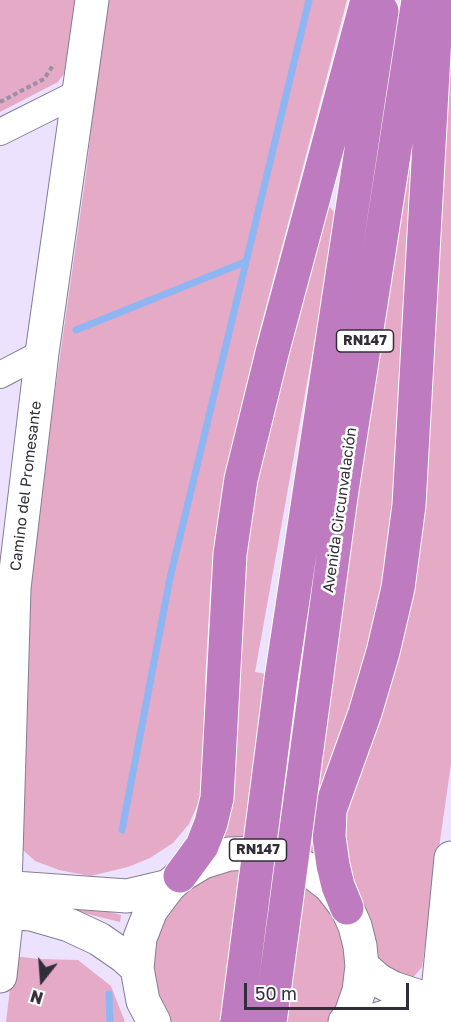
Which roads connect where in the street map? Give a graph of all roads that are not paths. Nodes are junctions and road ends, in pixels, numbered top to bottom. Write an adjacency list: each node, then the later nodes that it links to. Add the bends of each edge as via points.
1 (92, 0): 6 (street, Camino del Promesante)
2 (367, 0): 12 (highway, via 241,479 230,554 217,798 202,846)
3 (384, 0): 20 (highway, Avenida Circunvalación / RN147, bridge, via 281,679)
4 (418, 0): 21 (highway, Avenida Circunvalación / RN147, bridge, via 341,497)
5 (437, 0): 14 (highway, via 409,505 398,588 383,652 330,810 328,837 338,886)
6 (80, 92): 7 (street); 8 (street, Camino del Promesante)
7 (0, 132)
8 (42, 353): 9 (street); 10 (street, Camino del Promesante)
9 (0, 375)
10 (7, 592): 13 (street, Camino del Promesante)
11 (451, 858): 18 (street)
12 (174, 881): 13 (street, via 127,896); 14 (street, via 203,862 229,854 257,853 284,858 308,869 330,886); 16 (street, via 151,910 140,938)
13 (3, 900): 16 (street, via 85,932); 17 (street, Camino del Promesante)
14 (347, 908): 15 (street, via 358,936)
15 (362, 966): 18 (street, via 378,980); 22 (street, via 359,991)
16 (137, 968): 19 (street, via 143,1001)
17 (0, 976)
18 (440, 1010): 23 (street)
19 (154, 1022)
20 (237, 1022)
21 (270, 1022)
22 (345, 1022)
23 (368, 1022)

